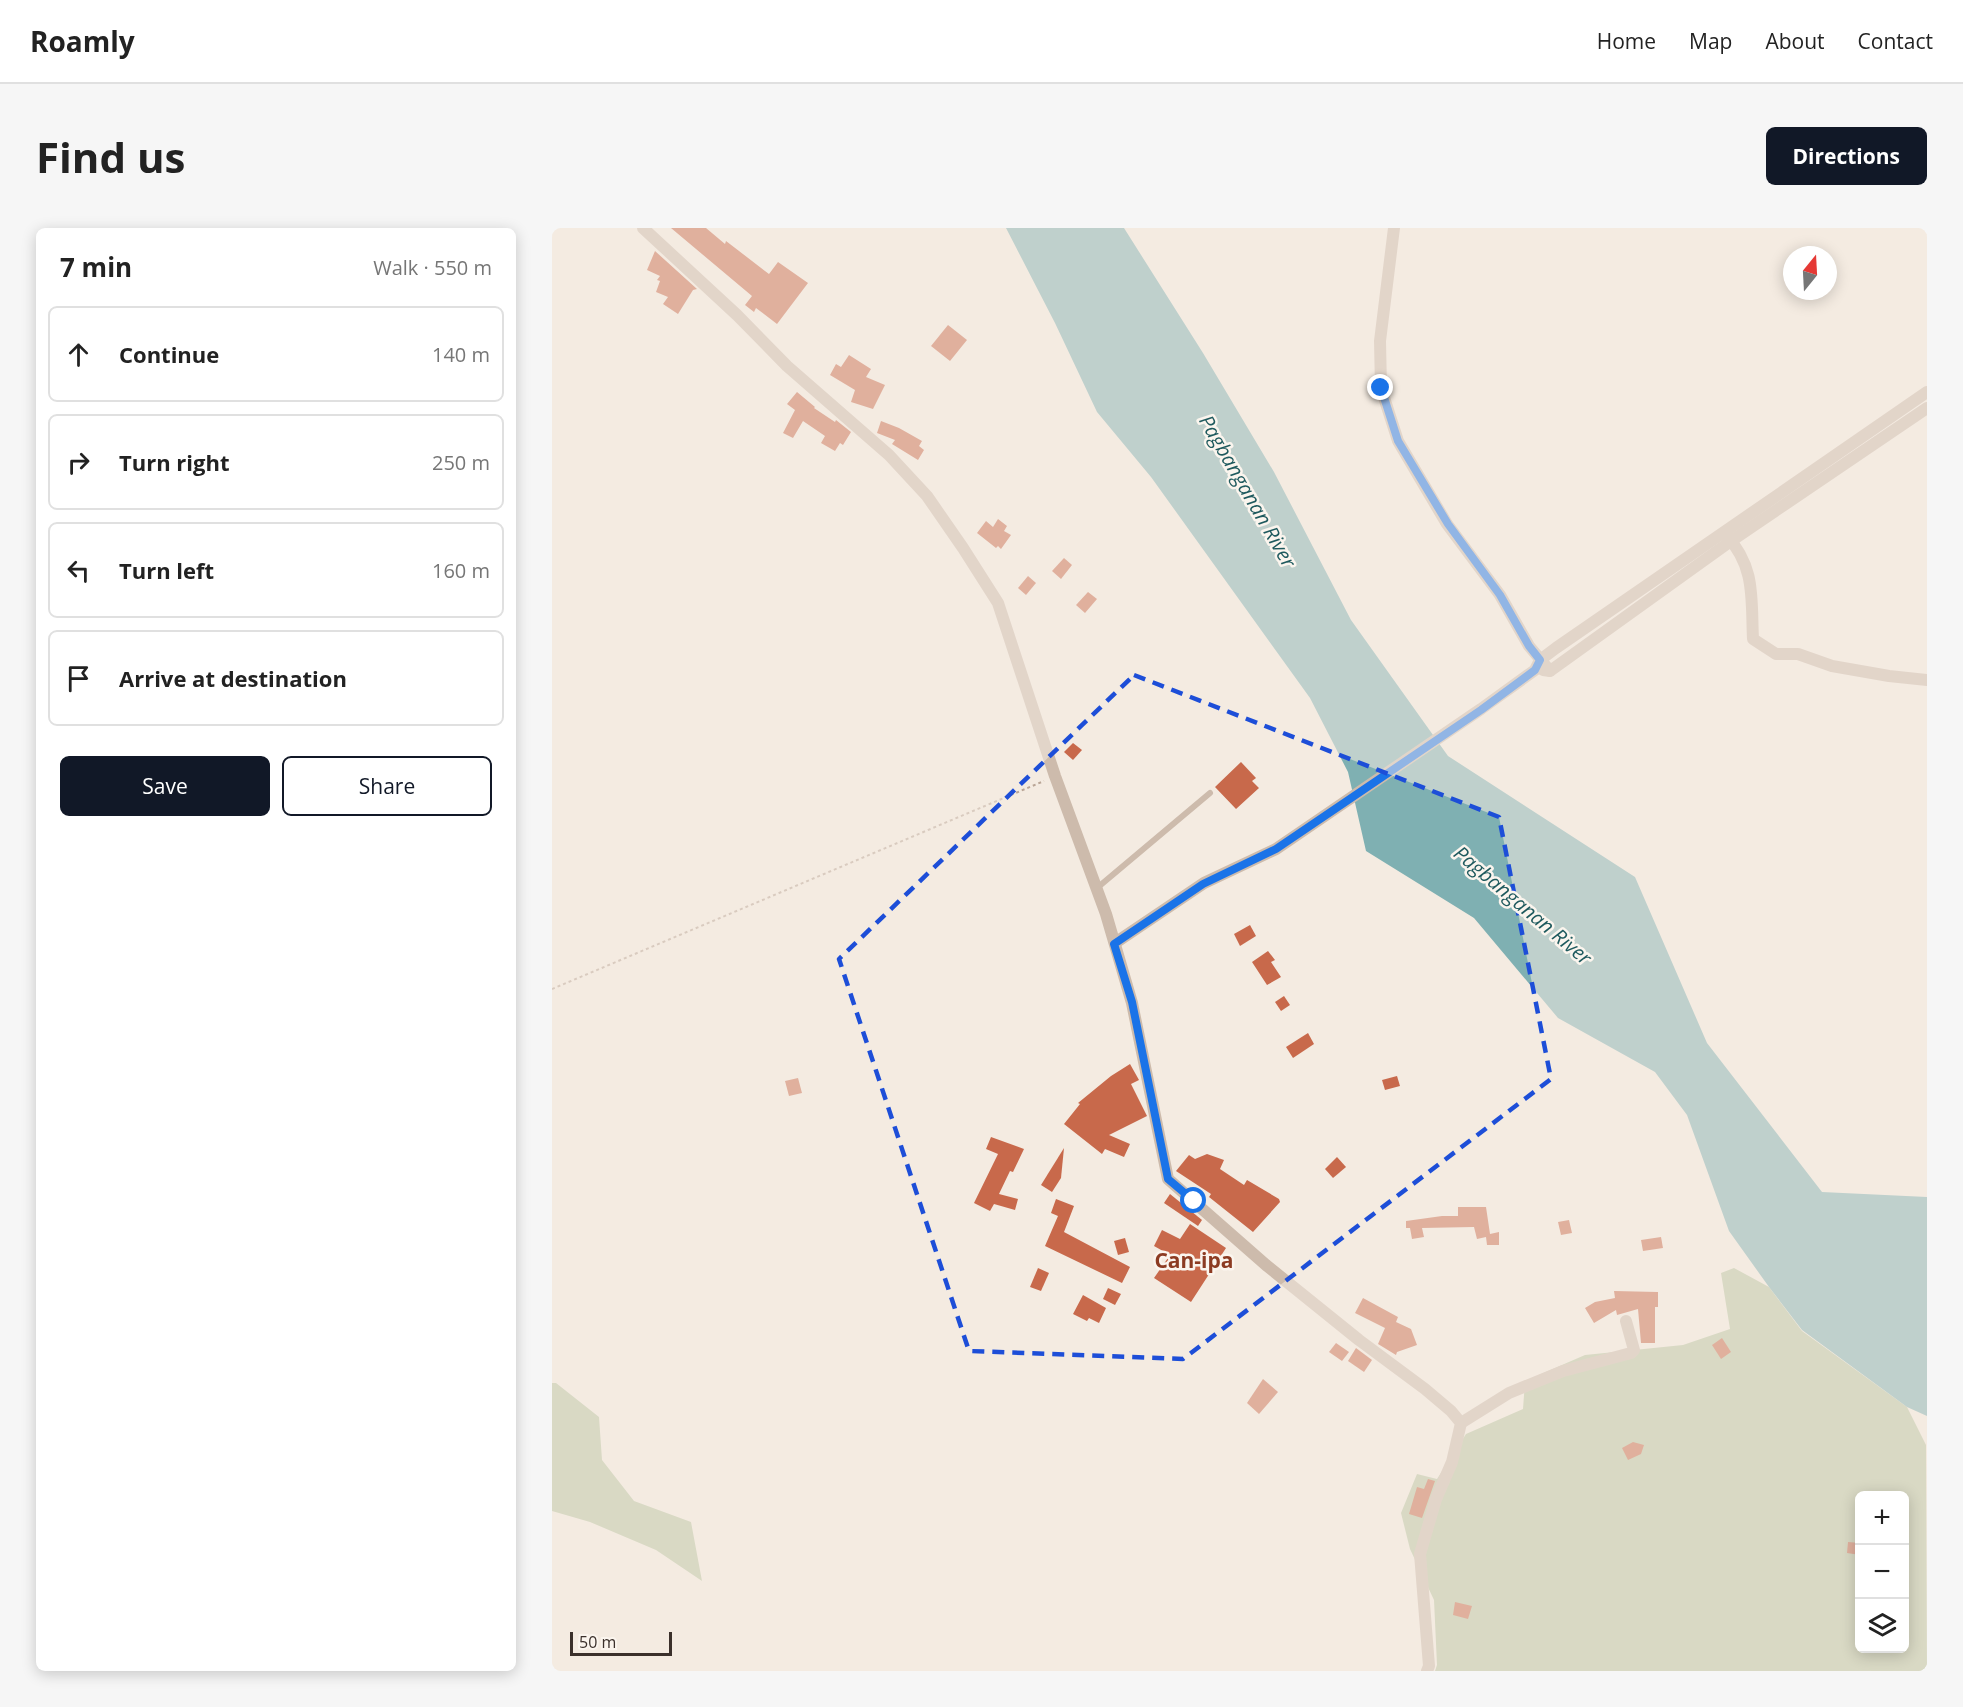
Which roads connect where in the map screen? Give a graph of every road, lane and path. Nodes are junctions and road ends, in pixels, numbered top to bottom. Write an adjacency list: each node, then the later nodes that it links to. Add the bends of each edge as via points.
1 (643, 228): 8 (street, via 787,366 889,455 927,496 998,603)
2 (1394, 228): 6 (street, via 1380,353 1381,388 1398,441 1448,524 1500,595)
3 (1927, 392): 5 (street)
4 (1927, 408): 5 (street)
5 (1727, 536): 6 (street); 6 (street, via 1550,670); 7 (street, via 1751,579 1753,639 1776,654 1798,654 1832,666)
6 (1538, 665): 11 (street, via 1481,710 1276,849 1203,884)
7 (1927, 680)
8 (1055, 776): 10 (street); 12 (path)
9 (1210, 793): 10 (lane)
10 (1096, 888): 11 (street)
11 (1114, 944): 14 (street, via 1132,1002 1168,1179 1266,1265 1425,1389)
12 (552, 989)
13 (1626, 1321): 14 (street, via 1633,1352 1563,1371 1509,1393)
14 (1461, 1423): 15 (street, via 1452,1462 1420,1554)
15 (1427, 1671)

